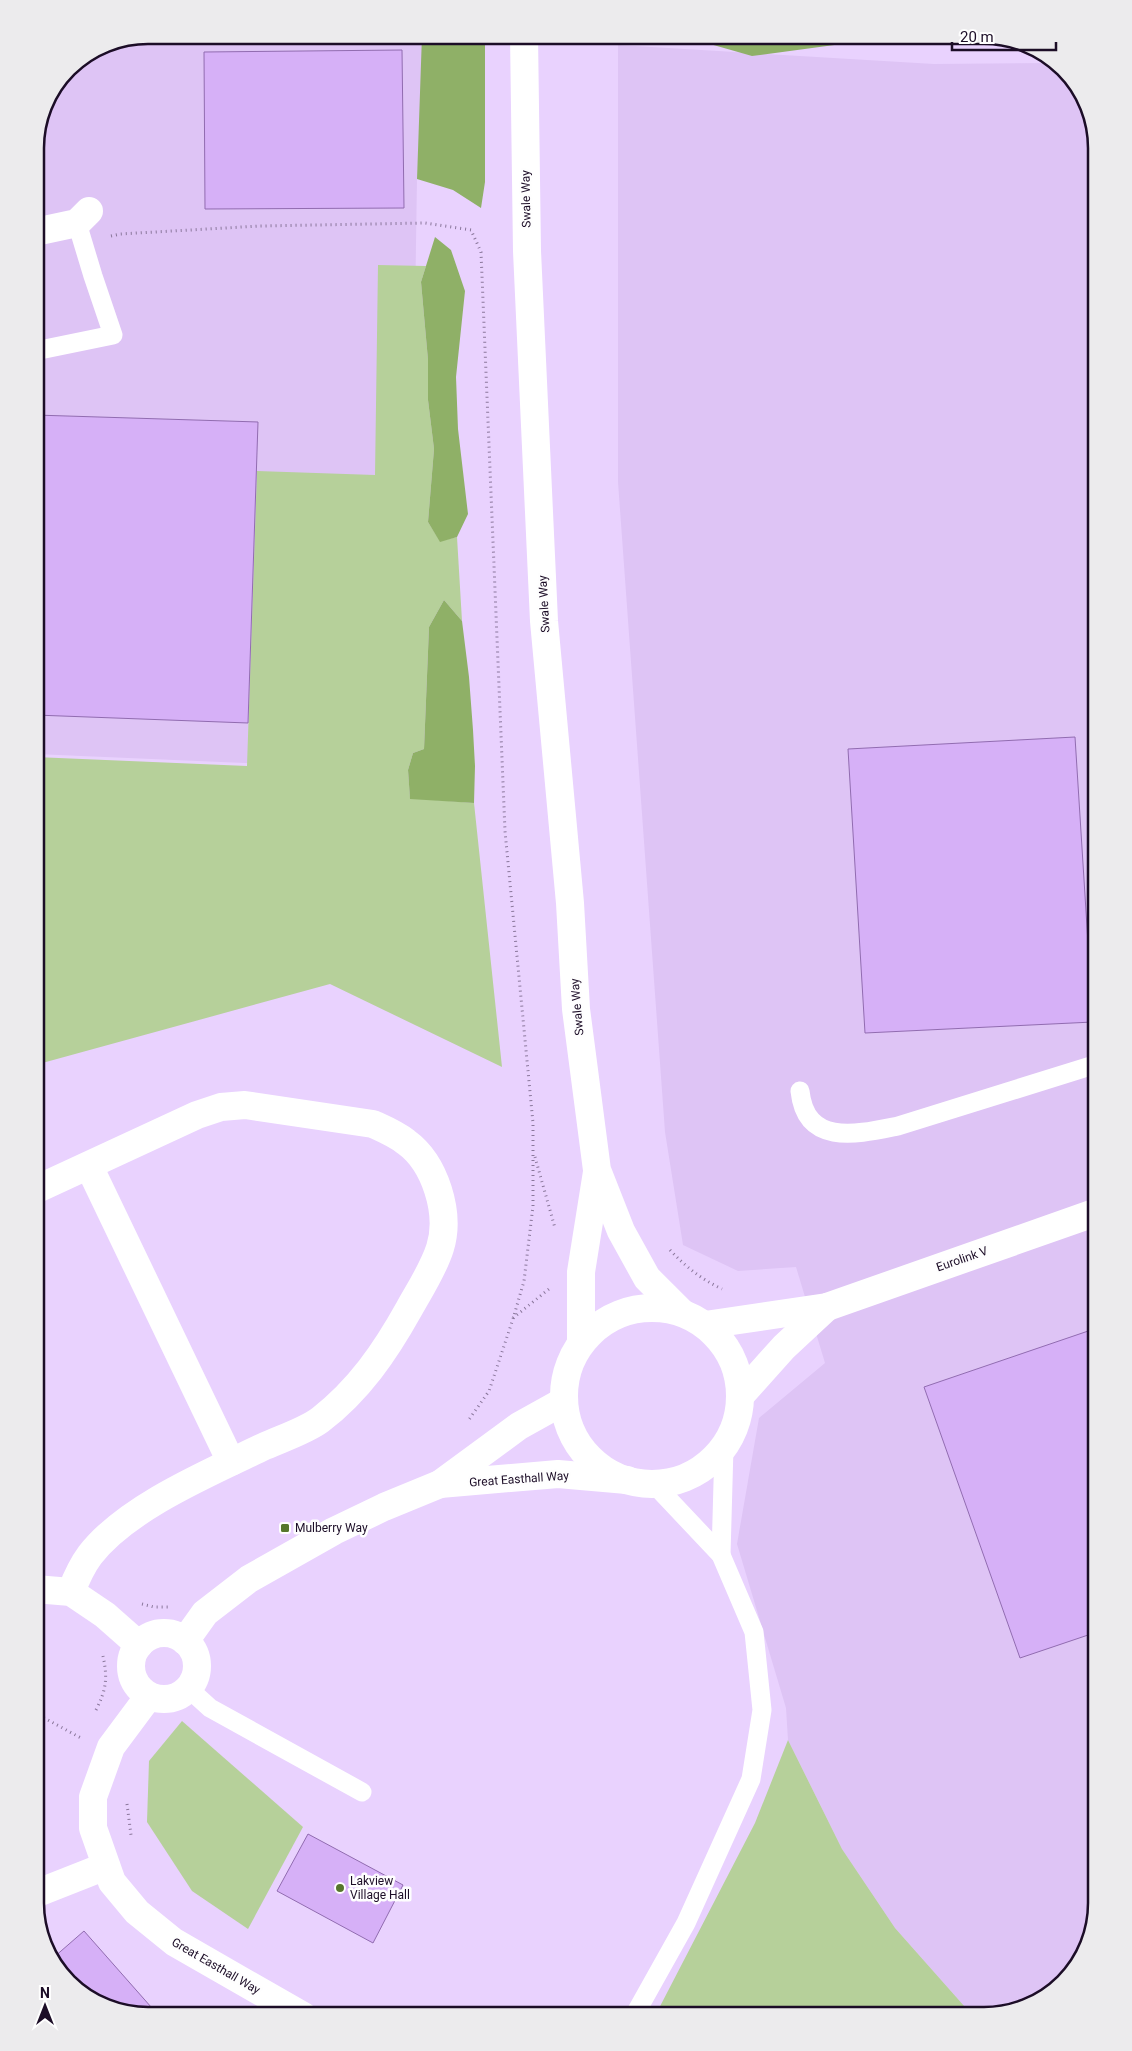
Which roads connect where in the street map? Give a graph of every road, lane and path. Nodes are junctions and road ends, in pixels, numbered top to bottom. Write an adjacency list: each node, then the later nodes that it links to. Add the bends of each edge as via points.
1 (524, 44): 9 (street, Swale Way, via 527,251 544,621 570,903 576,1009)
2 (83, 226): 3 (street); 4 (lane, via 113,335); 7 (path, via 120,234 260,226 425,223 472,230 480,252 505,831 533,1123)
3 (44, 231)
4 (44, 349)
5 (1088, 1067): 6 (lane, via 898,1126 859,1133 835,1133 822,1129 810,1119 802,1105)
6 (800, 1091)
7 (533, 1152): 13 (path); 17 (path, via 533,1206 525,1271)
8 (89, 1166): 10 (street); 24 (street); 24 (street, via 197,1115 221,1107 245,1105 373,1124 407,1142 423,1159 434,1180 441,1202 441,1246 403,1321 370,1372 348,1397 318,1422)
9 (597, 1170): 12 (street, Swale Way); 13 (street, Swale Way)
10 (44, 1186)
11 (1088, 1215): 15 (street, Eurolink V)
12 (635, 1257): 14 (path, via 664,1243 686,1267 704,1280); 16 (street, Swale Way, via 647,1278)
13 (573, 1265): 17 (path); 19 (street, Swale Way)
14 (727, 1290)
15 (827, 1307): 18 (street, Eurolink V); 20 (street, Eurolink V, via 784,1347)
16 (680, 1312): 18 (street); 19 (street, via 653,1308 626,1312 601,1324)
17 (513, 1319): 22 (path, via 489,1391)
18 (705, 1325): 20 (street, via 724,1344 736,1369)
19 (581, 1343): 21 (street, via 565,1381)
20 (740, 1396): 23 (street, via 736,1423)
21 (564, 1401): 25 (street, via 570,1427 583,1451 603,1469); 26 (street, Great Easthall Way, via 519,1426)
22 (464, 1428)
23 (724, 1447): 27 (street, via 705,1466 681,1479); 28 (lane)
24 (231, 1462): 30 (street, via 134,1514 90,1554)
25 (627, 1480): 26 (street, Great Easthall Way, via 558,1474); 27 (street)
26 (440, 1484): 33 (street, Great Easthall Way, via 334,1531 249,1580 205,1613)
27 (654, 1484): 28 (lane)
28 (721, 1555): 46 (lane, via 754,1632 762,1710 751,1779 686,1923)
29 (44, 1590): 30 (street)
30 (71, 1592): 32 (street)
31 (175, 1607): 32 (path, via 154,1607 121,1597)
32 (105, 1615): 34 (street); 37 (path, via 89,1631 98,1640 105,1667 105,1692)
33 (185, 1641): 34 (street, via 165,1633 154,1635); 35 (street, via 192,1649 197,1670)
34 (139, 1645): 36 (street, via 132,1658 131,1669 140,1689)
35 (188, 1688): 36 (street, via 170,1698); 40 (lane, via 210,1708)
36 (149, 1696): 43 (street, Great Easthall Way, via 111,1747 93,1797 93,1828)
37 (94, 1715)
38 (44, 1718): 39 (path, via 82,1738)
39 (86, 1731)
40 (362, 1792)
41 (128, 1795): 42 (path)
42 (132, 1838)
43 (106, 1866): 44 (street); 45 (street, Great Easthall Way, via 112,1882 137,1912 174,1942)
44 (44, 1890)
45 (288, 2007)
46 (639, 2007)

